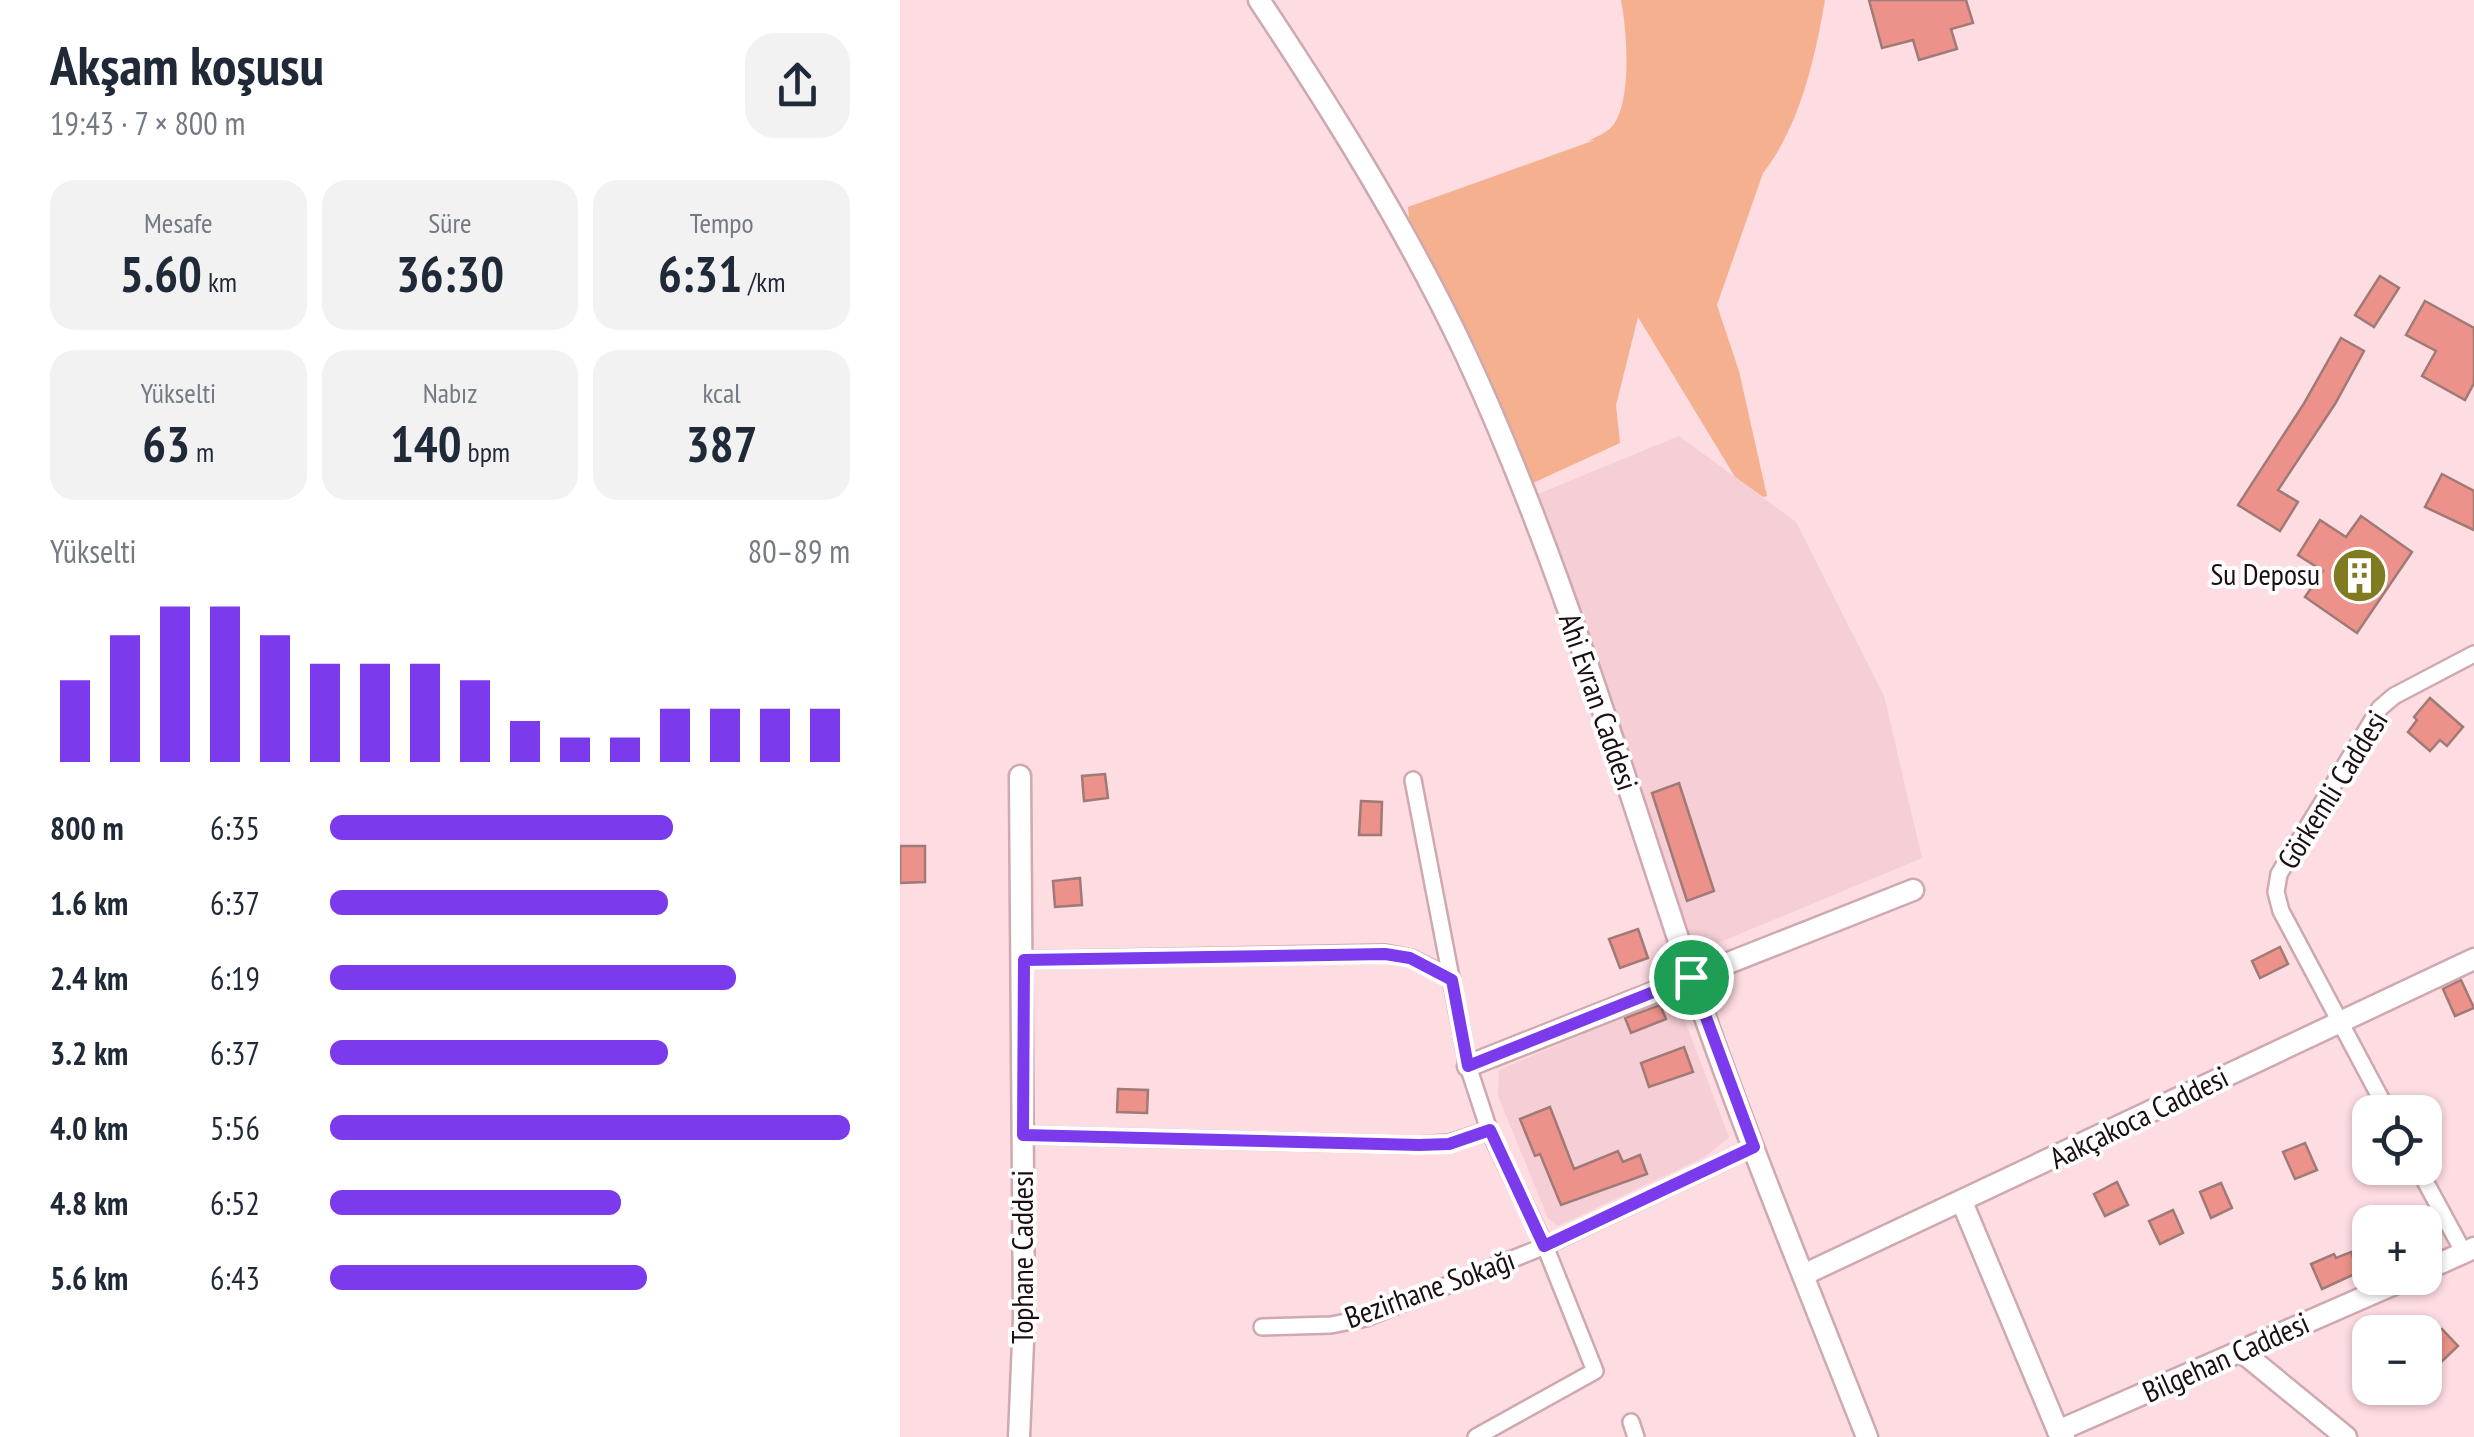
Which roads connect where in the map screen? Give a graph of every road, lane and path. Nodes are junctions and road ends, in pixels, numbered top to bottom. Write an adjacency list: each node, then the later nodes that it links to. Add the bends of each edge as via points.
1 (1259, 0): 8 (street, Ahi Evran Caddesi, via 1414,256 1493,416 1562,596)
2 (2474, 654): 10 (street, Görkemli Caddesi, via 2380,708 2279,874 2281,911)
3 (1020, 776): 7 (street, Tophane Caddesi)
4 (1413, 780): 9 (street)
5 (1913, 890): 8 (street)
6 (2474, 959): 10 (street, Aakçakoca Caddesi)
7 (1024, 960): 9 (street, via 1385,954 1410,958); 14 (street, Tophane Caddesi)
8 (1691, 977): 11 (street); 15 (street, Ahi Evran Caddesi)
9 (1452, 980): 11 (street)
10 (2340, 1022): 12 (street, Görkemli Caddesi); 17 (street, Aakçakoca Caddesi)
11 (1468, 1066): 13 (street)
12 (2379, 1095)
13 (1490, 1130): 14 (street, via 1449,1144 1419,1145); 18 (street)
14 (1023, 1135): 26 (street, Tophane Caddesi)
15 (1754, 1147): 18 (street, Bezirhane Sokağı); 21 (street, Ahi Evran Caddesi)
16 (2429, 1185): 19 (street)
17 (1962, 1202): 21 (street, Aakçakoca Caddesi); 25 (street)
18 (1544, 1246): 23 (street, Bezirhane Sokağı, via 1366,1318); 27 (street, via 1595,1371)
19 (2469, 1250): 20 (street)
20 (2442, 1262)
21 (1803, 1275): 28 (street, Ahi Evran Caddesi)
22 (2369, 1295): 24 (street, Bilgehan Caddesi)
23 (1262, 1326)
24 (2241, 1351): 25 (street, Bilgehan Caddesi); 29 (street)
25 (2056, 1435)
26 (1019, 1437)
27 (1476, 1437)
28 (1867, 1437)
29 (2346, 1437)

